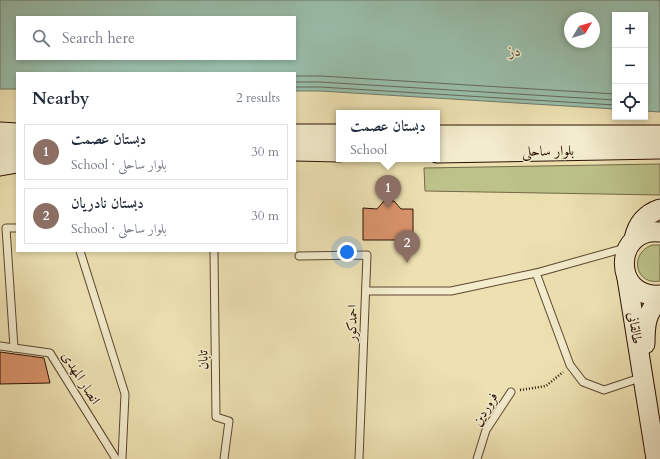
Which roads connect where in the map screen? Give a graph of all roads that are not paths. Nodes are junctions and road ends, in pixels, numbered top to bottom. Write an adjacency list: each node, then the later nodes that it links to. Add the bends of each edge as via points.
1 (0, 132): 2 (main road)
2 (16, 133)
3 (296, 134): 4 (main road)
4 (336, 134)
5 (440, 135): 6 (main road, بلوار ساحلی)
6 (660, 135)
7 (16, 148): 9 (main road)
8 (660, 149): 12 (main road, بلوار ساحلی)
9 (0, 150)
10 (296, 151): 11 (main road)
11 (336, 152)
12 (440, 153)
13 (16, 163): 14 (main road)
14 (0, 166)
15 (660, 209): 18 (main road, طالقانی, via 644,219 636,229)
16 (16, 228): 28 (lane, via 6,228)
17 (660, 232): 18 (main road, via 643,234)
18 (631, 243): 22 (lane); 23 (main road, طالقانی, via 624,258)
19 (80, 252): 33 (lane, via 125,394)
20 (214, 252): 34 (lane, تابان, via 216,417 229,421)
21 (299, 256): 24 (lane, احمدکور, via 367,255)
22 (536, 273): 24 (lane, via 451,291); 29 (lane, via 570,365 583,382 604,390)
23 (627, 278): 25 (main road, via 642,293); 29 (main road, طالقانی)
24 (366, 290): 35 (lane, احمدکور)
25 (660, 295)
26 (660, 299): 29 (main road, طالقانی, via 652,307 645,324)
27 (0, 346): 28 (lane, انصار المهدی)
28 (14, 348): 32 (lane, انصار المهدی, via 50,353)
29 (643, 377): 31 (main road, طالقانی)
30 (511, 392): 36 (lane, فروردین, via 486,430)
31 (656, 432): 37 (main road, طالقانی)
32 (116, 459)
33 (122, 459)
34 (224, 459)
35 (359, 459)
36 (477, 459)
37 (656, 459)

